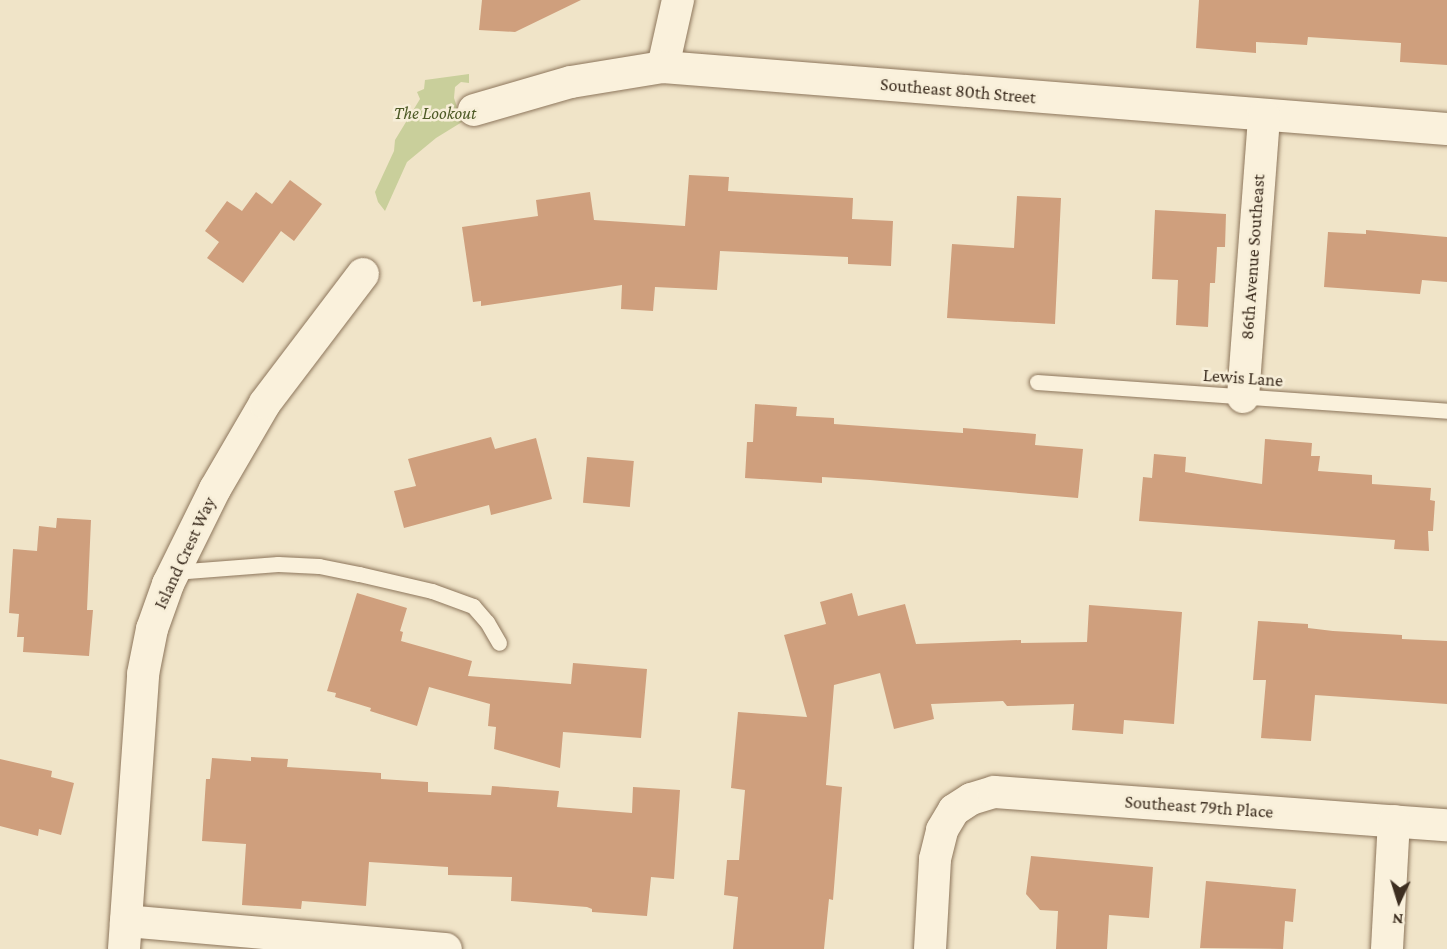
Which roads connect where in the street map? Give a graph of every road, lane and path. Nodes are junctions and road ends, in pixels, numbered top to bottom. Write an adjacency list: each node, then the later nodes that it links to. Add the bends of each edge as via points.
1 (678, 0): 2 (street)
2 (663, 67): 3 (street, Southeast 80th Street, via 571,82); 4 (street, Southeast 80th Street)
3 (474, 110)
4 (1263, 116): 5 (street, Southeast 80th Street); 8 (street, 86th Avenue Southeast)
5 (1447, 129)
6 (363, 273): 10 (street, Island Crest Way, via 266,403 215,489)
7 (1037, 382): 8 (lane, Lewis Lane)
8 (1243, 397): 9 (lane, Lewis Lane)
9 (1447, 411)
10 (173, 572): 11 (lane, via 278,564 359,574 432,591 473,606); 14 (street, Island Crest Way, via 152,628 143,674)
11 (500, 643)
12 (1394, 820): 13 (street, Southeast 79th Place); 16 (street, Southeast 79th Place, via 994,792 971,799 954,810 942,830 935,858); 17 (street)
13 (1447, 825)
14 (125, 935): 15 (street)
15 (446, 949)
16 (930, 949)
17 (1387, 949)

